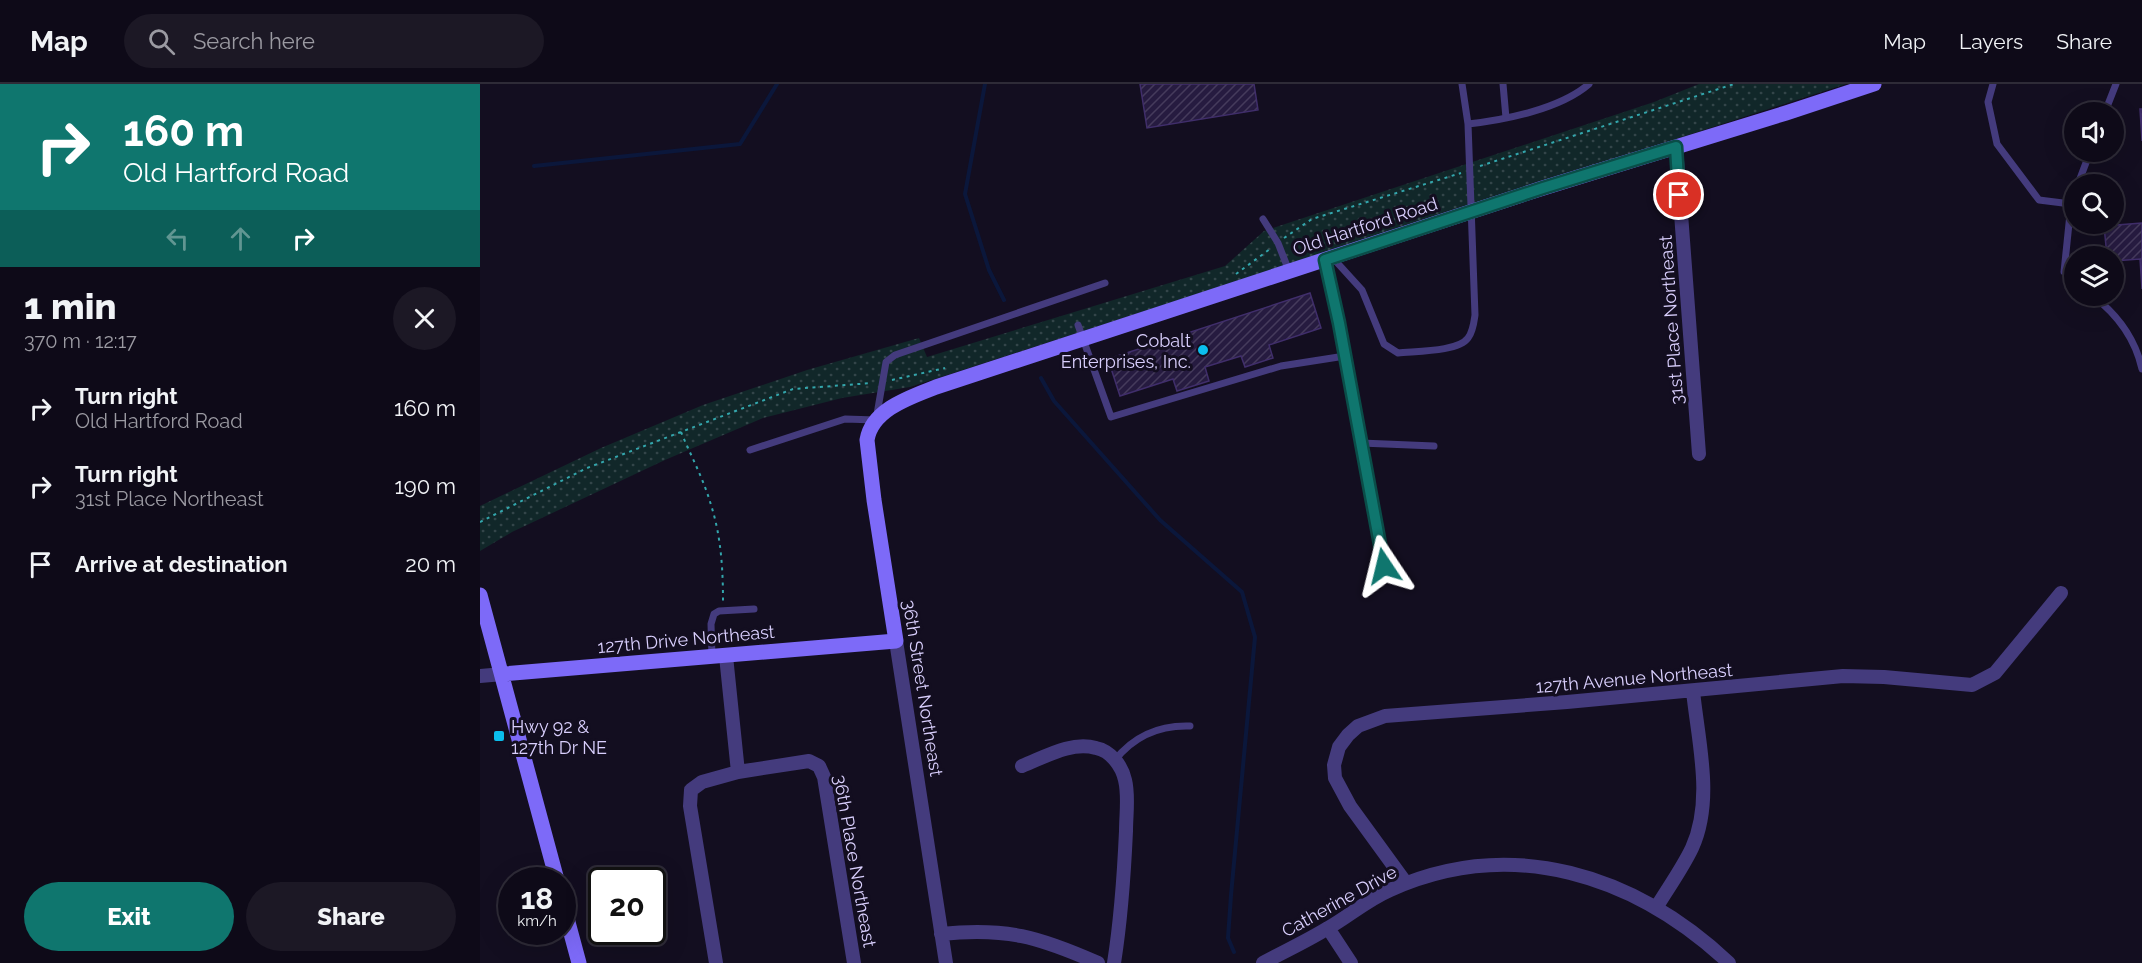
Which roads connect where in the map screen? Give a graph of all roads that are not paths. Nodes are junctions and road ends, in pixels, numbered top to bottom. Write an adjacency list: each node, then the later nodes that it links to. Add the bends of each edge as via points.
1 (1462, 84): 9 (lane)
2 (1503, 84): 8 (lane)
3 (1589, 84): 8 (lane, via 1568,97)
4 (1874, 84): 10 (street, Old Hartford Road)
5 (1993, 84): 11 (lane, via 1988,102 1997,144 2039,200)
6 (2116, 84): 7 (lane)
7 (2109, 102)
8 (1506, 118): 9 (lane)
9 (1468, 124): 12 (lane)
10 (1676, 147): 12 (street, Old Hartford Road); 25 (street, 31st Place Northeast)
11 (2064, 203)
12 (1472, 211): 14 (street, Old Hartford Road); 14 (lane, via 1475,315 1468,339 1454,347 1398,353 1384,344 1362,290)
13 (1263, 219): 15 (lane)
14 (1329, 258): 15 (street, Old Hartford Road); 19 (lane)
15 (1289, 271): 18 (street, Old Hartford Road)
16 (1105, 283): 21 (lane, via 895,355 886,362)
17 (2106, 306): 20 (lane, via 2137,348)
18 (1081, 332): 19 (lane, via 1111,417 1281,366); 21 (street, Old Hartford Road, via 905,400)
19 (1345, 356): 22 (lane)
20 (2142, 369)
21 (876, 420): 24 (lane, via 845,419); 30 (street, 36th Street Northeast, via 869,430 868,460)
22 (1361, 443): 23 (lane); 26 (lane)
23 (1434, 446)
24 (750, 450)
25 (1699, 454)
26 (1384, 566)
27 (2061, 592): 34 (street, 127th Avenue Northeast, via 1995,673 1972,685 1862,676)
28 (480, 595): 32 (street)
29 (754, 609): 31 (lane, via 723,610 711,618)
30 (896, 641): 31 (street, 127th Drive Northeast); 43 (street, 36th Street Northeast)
31 (719, 656): 32 (street, 127th Drive Northeast); 38 (street)
32 (503, 675): 33 (street, 127th Drive Northeast); 39 (street)
33 (480, 676)
34 (1693, 691): 40 (street, 127th Avenue Northeast, via 1385,716 1358,726 1339,747 1335,778 1350,806); 41 (street, via 1704,790 1702,814 1692,848)
35 (1190, 726): 36 (lane, via 1161,728 1144,735)
36 (1115, 760): 37 (street, via 1098,748 1083,746); 50 (street, via 1126,780 1127,800 1124,885)
37 (1022, 766)
38 (738, 772): 46 (street, via 702,782 691,790 690,806); 47 (street, 36th Place Northeast, via 809,761 819,766)
39 (554, 867)
40 (1406, 883): 41 (street, Catherine Drive, via 1469,867 1536,866 1604,882); 42 (street, Catherine Drive, via 1371,899)
41 (1656, 908): 53 (street, Catherine Drive)
42 (1328, 928): 51 (street, Catherine Drive); 52 (street)
43 (941, 934): 48 (street, 36th Street Northeast); 49 (street, via 1010,933 1060,946)
44 (574, 945): 45 (street)
45 (579, 963)
46 (716, 963)
47 (855, 963)
48 (946, 963)
49 (1098, 963)
50 (1114, 963)
51 (1263, 963)
52 (1351, 963)
53 (1730, 963)

